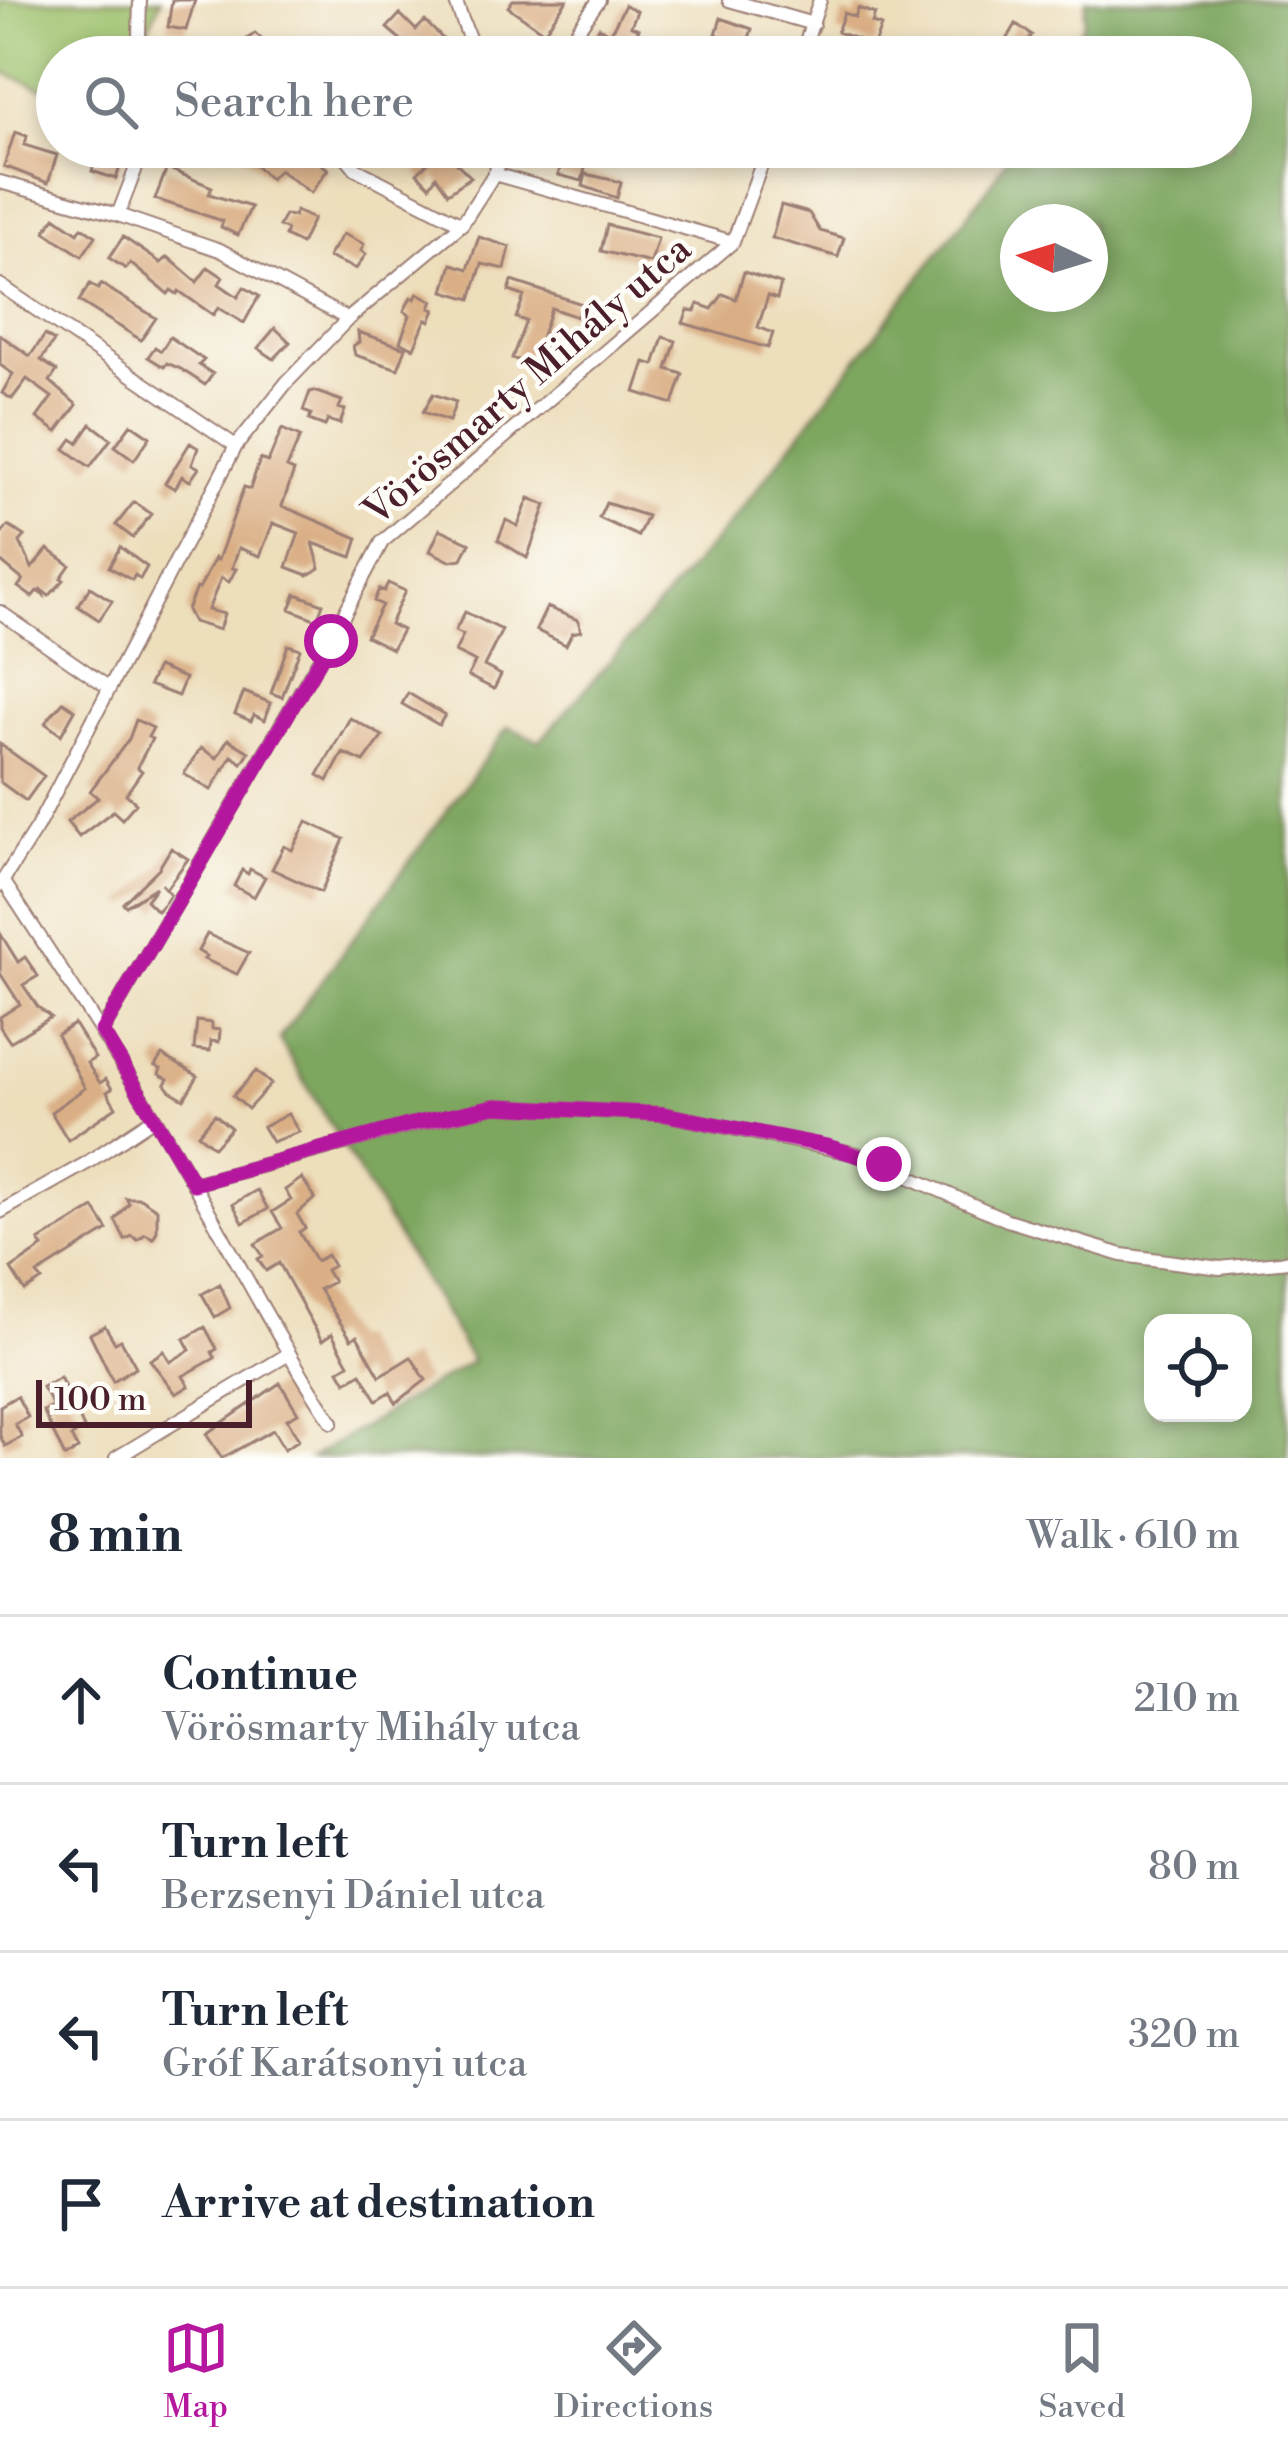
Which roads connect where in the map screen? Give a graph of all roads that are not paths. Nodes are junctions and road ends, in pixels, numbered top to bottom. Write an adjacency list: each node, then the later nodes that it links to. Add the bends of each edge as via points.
1 (140, 0): 7 (street)
2 (455, 0): 8 (street)
3 (599, 0): 9 (street)
4 (729, 0): 6 (street)
5 (820, 0): 6 (street)
6 (813, 24): 10 (street)
7 (139, 36)
8 (468, 36)
9 (573, 36)
10 (809, 36)
11 (137, 168): 17 (street)
12 (355, 168): 18 (street)
13 (496, 168): 15 (street)
14 (760, 168): 19 (street, Vörösmarty Mihály utca)
15 (494, 174): 18 (street); 19 (street)
16 (0, 182): 17 (street)
17 (118, 215): 21 (street, via 220,250)
18 (462, 224): 21 (street)
19 (733, 242): 26 (street, Vörösmarty Mihály utca, via 382,542)
20 (0, 285): 22 (street)
21 (348, 319): 22 (street)
22 (236, 446): 24 (street)
23 (0, 612): 24 (street)
24 (108, 688): 25 (street)
25 (2, 884): 26 (street)
26 (102, 1031): 27 (street)
27 (154, 1118): 28 (street); 29 (street)
28 (194, 1184): 30 (street, via 495,1106 663,1114 856,1154 1007,1220 1122,1255 1220,1268); 31 (street)
29 (0, 1212)
30 (1288, 1261)
31 (287, 1355): 32 (street); 33 (street)
32 (332, 1422)
33 (116, 1458)

